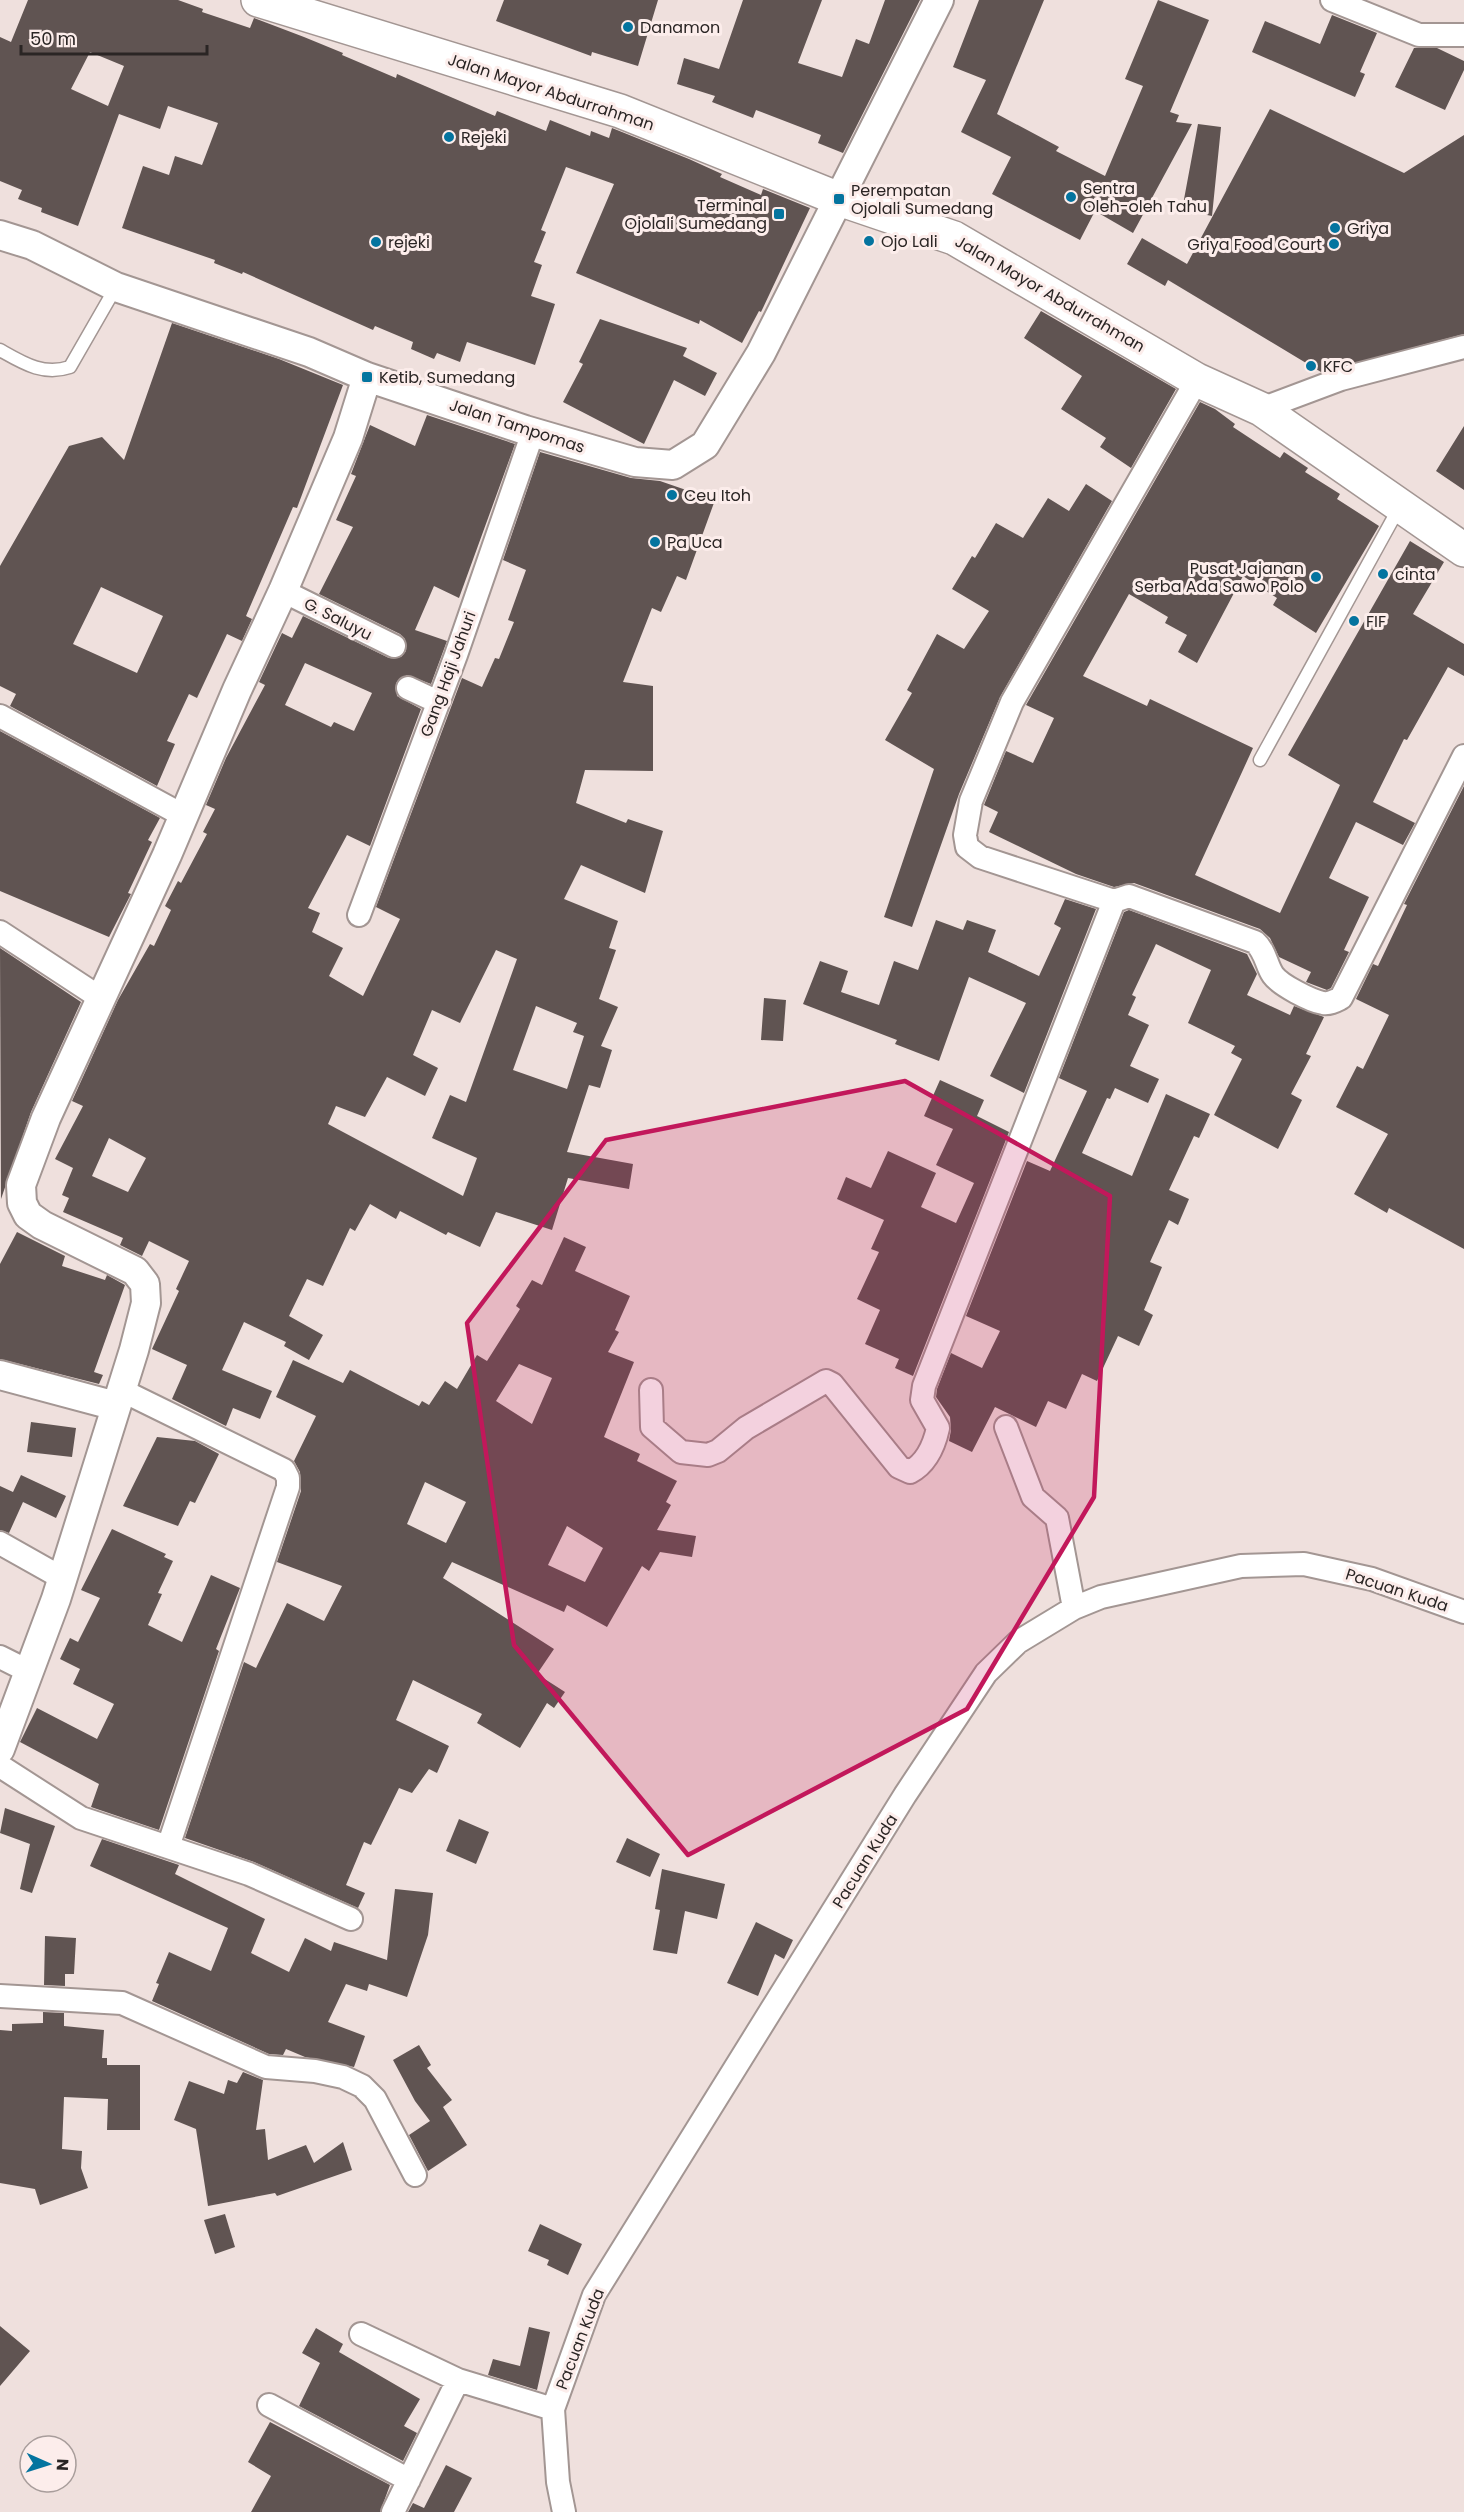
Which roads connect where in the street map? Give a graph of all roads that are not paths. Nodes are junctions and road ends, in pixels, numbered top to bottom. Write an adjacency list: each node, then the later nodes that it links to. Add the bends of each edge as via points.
1 (258, 0): 5 (main road, Jalan Mayor Abdurrahman, via 620,111)
2 (939, 0): 5 (street, Jalan Tampomas)
3 (1332, 0): 4 (street, via 1419,35)
4 (1464, 35)
5 (839, 199): 11 (main road, Jalan Mayor Abdurrahman, via 954,238); 13 (street, Jalan Tampomas, via 761,353 705,445 673,465 635,462)
6 (0, 235): 7 (street, Jalan Tampomas, via 32,245)
7 (116, 287): 9 (lane, via 70,367 58,371 30,367); 10 (street, Jalan Tampomas, via 309,352)
8 (1464, 347): 12 (street, via 1341,379)
9 (0, 350)
10 (367, 377): 13 (street, Jalan Tampomas); 16 (street, via 348,438)
11 (1197, 380): 12 (main road, Jalan Mayor Abdurrahman); 24 (street, via 1012,702 971,801 965,835 967,847 980,857)
12 (1261, 409): 14 (main road, Jalan Mayor Abdurrahman)
13 (533, 432): 19 (street, Gang Haji Jahuri)
14 (1401, 505): 15 (main road, Jalan Mayor Abdurrahman); 22 (lane)
15 (1464, 550)
16 (283, 591): 17 (street, G. Saluyu); 23 (street)
17 (394, 646)
18 (408, 688): 19 (street)
19 (438, 702): 25 (street, Gang Haji Jahuri)
20 (0, 716): 23 (street)
21 (1464, 756): 24 (street, via 1341,998 1332,1002 1322,1003 1281,983 1255,942 1129,896)
22 (1260, 760)
23 (184, 816): 27 (street)
24 (1114, 901): 29 (street, via 924,1386 922,1400 938,1428 924,1463 910,1472 899,1467 832,1384 825,1381 708,1455 681,1452 652,1427)
25 (359, 915)
26 (0, 932): 27 (street)
27 (102, 999): 30 (street, via 46,1118 21,1185 22,1203 28,1215 135,1271 145,1284 146,1303)
28 (0, 1375): 30 (street)
29 (651, 1390)
30 (119, 1398): 33 (street); 40 (street, via 284,1470 288,1478)
31 (1006, 1427): 34 (street, via 1033,1497 1058,1518)
32 (0, 1543): 33 (street)
33 (62, 1578): 37 (street)
34 (1074, 1608): 35 (street, Pacuan Kuda, via 1101,1597 1241,1566 1304,1564 1372,1579); 47 (street, Pacuan Kuda, via 1018,1642 986,1673 905,1795 594,2295)
35 (1464, 1612)
36 (0, 1657): 37 (street)
37 (28, 1671): 38 (street)
38 (0, 1749)
39 (0, 1766): 40 (street, via 81,1818)
40 (168, 1847): 41 (street, via 249,1874)
41 (351, 1919)
42 (0, 1996): 43 (street, via 122,2003 266,2067 343,2077 362,2086 375,2099)
43 (415, 2175)
44 (361, 2334): 45 (street)
45 (458, 2380): 47 (street); 48 (street)
46 (269, 2405): 48 (street)
47 (554, 2409): 50 (street, Pacuan Kuda, via 558,2482)
48 (408, 2480): 49 (street)
49 (393, 2512)
50 (564, 2512)

